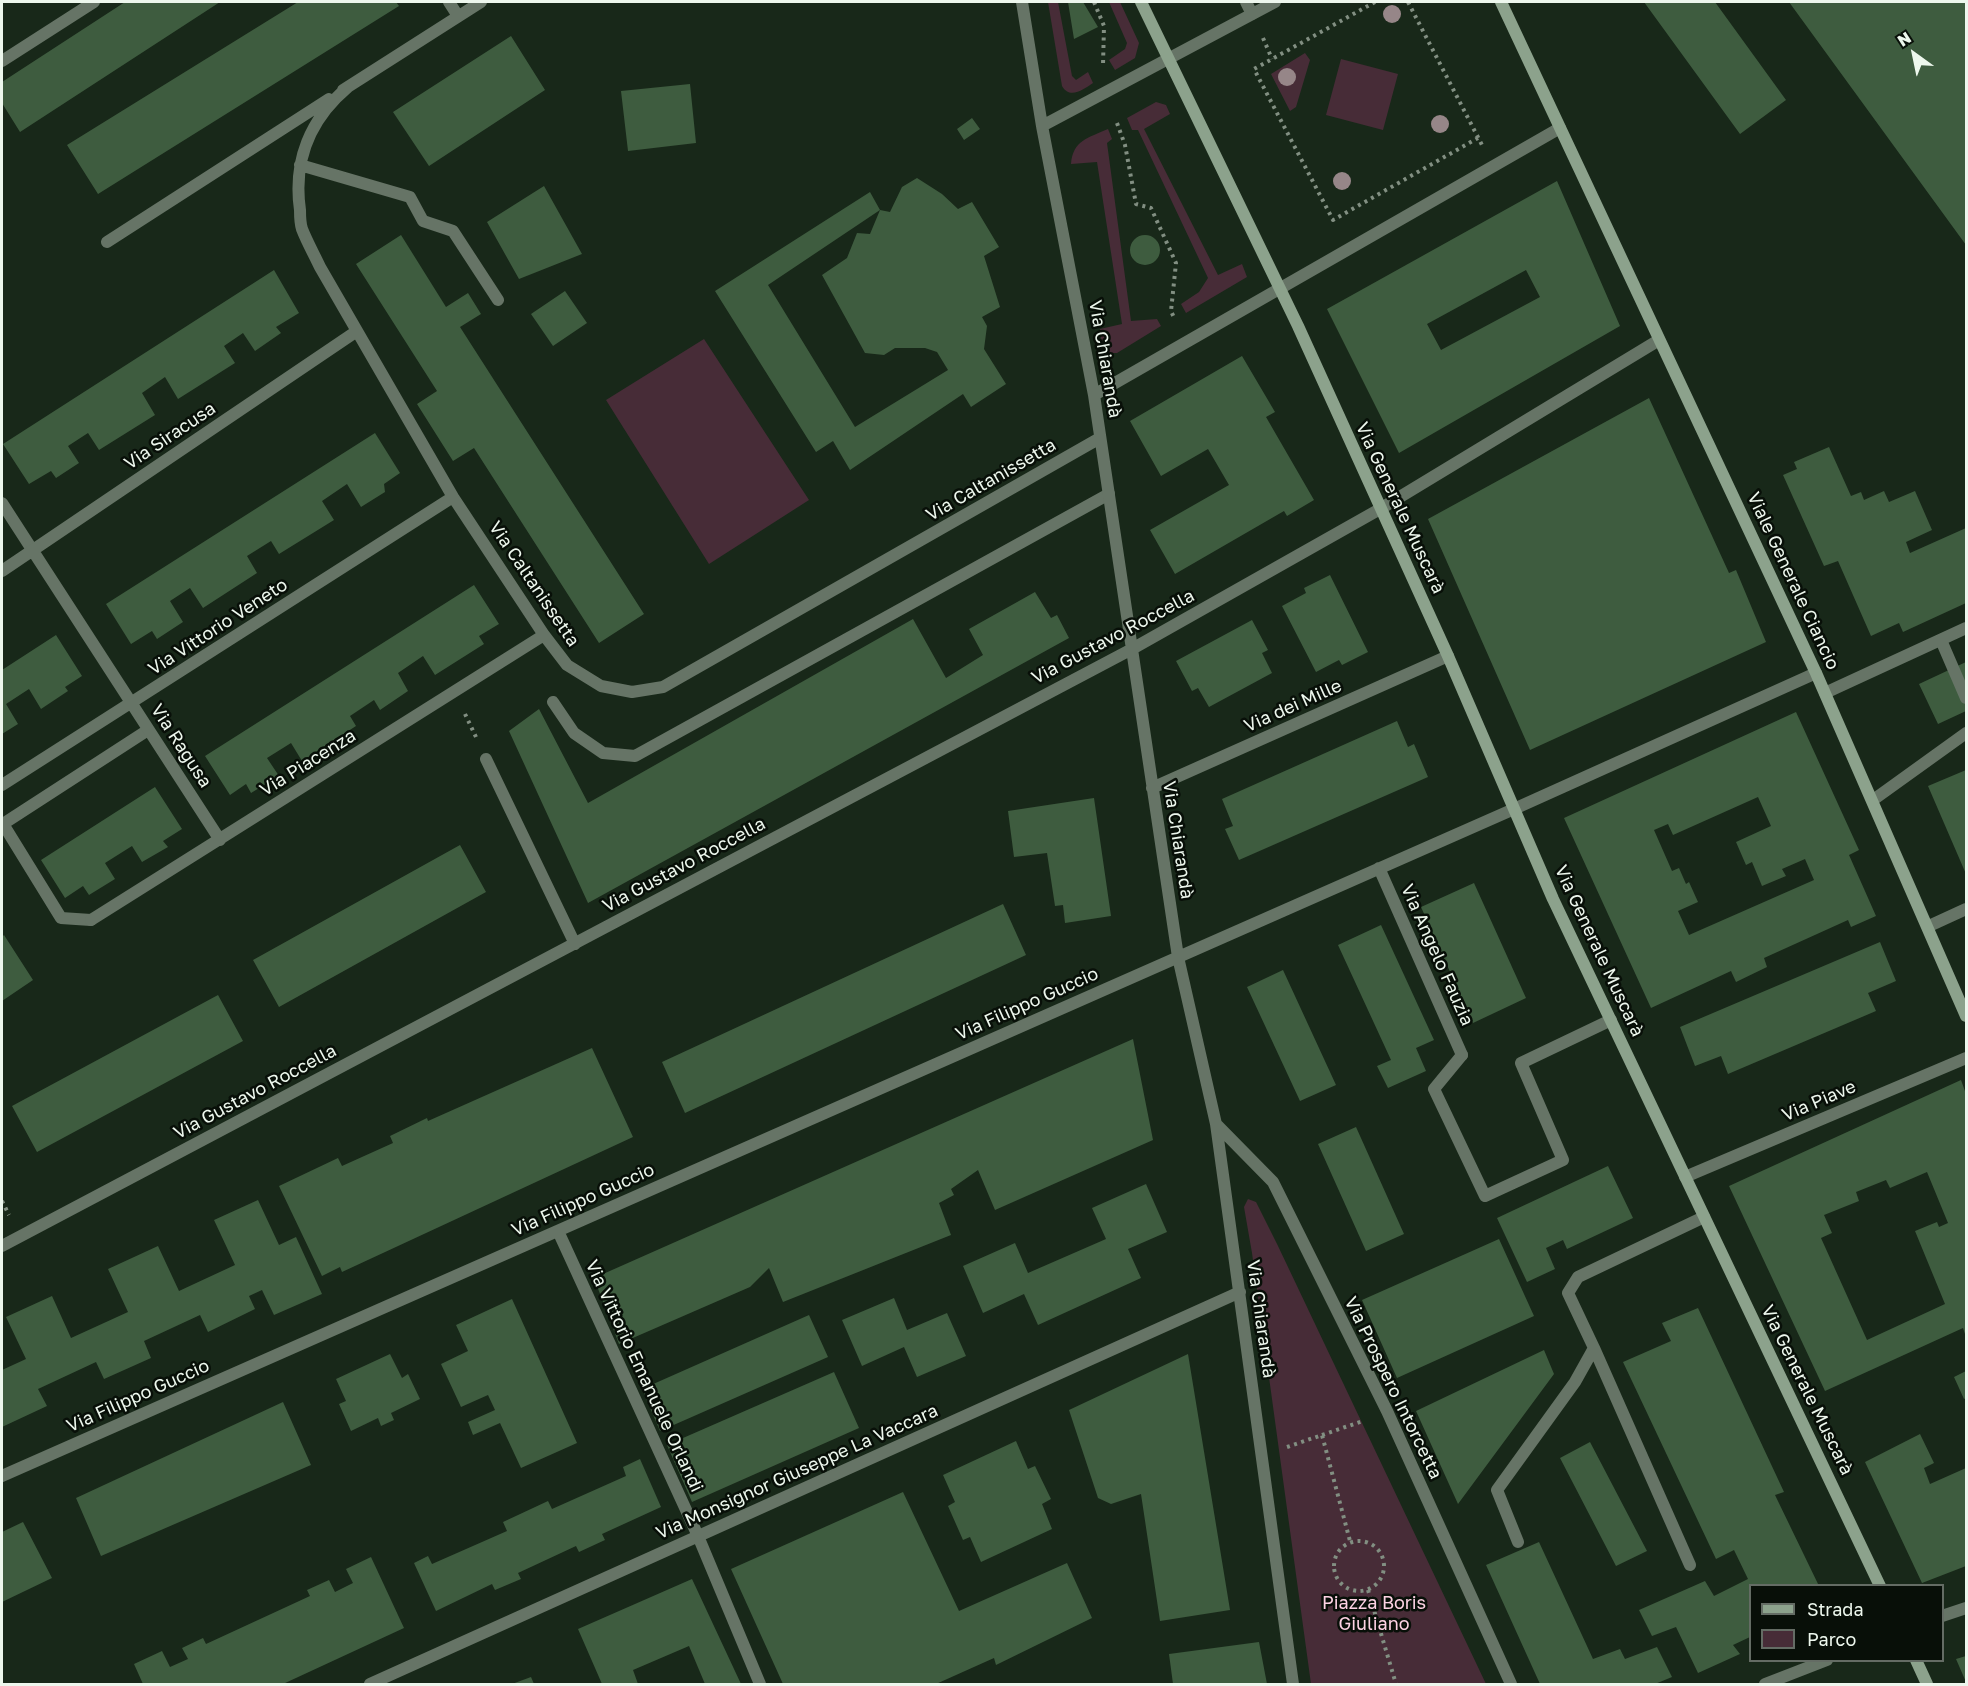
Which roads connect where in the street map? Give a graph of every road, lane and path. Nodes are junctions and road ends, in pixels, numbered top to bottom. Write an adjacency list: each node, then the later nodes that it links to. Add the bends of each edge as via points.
1 (94, 2): 15 (street)
2 (449, 2): 13 (street)
3 (481, 2): 13 (street)
4 (1022, 2): 19 (street, Via Chiarandà)
5 (1094, 2): 16 (path, via 1104,26)
6 (1141, 2): 14 (main road, Via Generale Muscarà)
7 (1246, 2): 12 (street)
8 (1275, 2): 12 (street)
9 (1375, 2): 10 (path, via 1254,69 1333,220 1478,138)
10 (1408, 2)
11 (1501, 2): 20 (main road, Viale Generale Ciancio)
12 (1252, 14): 14 (street)
13 (458, 16): 17 (street)
14 (1168, 58): 19 (street); 23 (main road, Via Generale Muscarà)
15 (2, 62)
16 (1103, 67)
17 (348, 87): 21 (street, Via Caltanissetta, via 319,118); 22 (street)
18 (1117, 123): 25 (path, via 1136,204 1151,208 1176,263 1171,311)
19 (1042, 126): 28 (street, Via Chiarandà)
20 (1560, 128): 23 (street); 27 (main road, Viale Generale Ciancio)
21 (300, 165): 24 (street, via 410,197 423,221 453,231); 26 (street, Via Caltanissetta, via 297,189 302,228)
22 (107, 242)
23 (1280, 288): 28 (street); 33 (main road, Via Generale Muscarà)
24 (498, 300)
25 (1174, 319)
26 (357, 331): 31 (street, Via Caltanissetta); 34 (street, Via Siracusa)
27 (1659, 340): 33 (street, Via Gustavo Roccella); 41 (main road, Viale Generale Ciancio)
28 (1094, 395): 29 (street, Via Chiarandà)
29 (1100, 438): 30 (street, Via Chiarandà); 37 (street, Via Caltanissetta, via 663,687 632,692 601,686 567,665)
30 (1109, 494): 39 (street, Via Chiarandà); 45 (street, via 635,756 603,753 574,733)
31 (453, 497): 37 (street, Via Caltanissetta); 46 (street, Via Vittorio Veneto)
32 (2, 502): 34 (street, Via Ragusa)
33 (1380, 509): 39 (street, Via Gustavo Roccella); 40 (main road, Via Generale Muscarà)
34 (33, 551): 35 (street, Via Siracusa); 46 (street, Via Ragusa)
35 (2, 571)
36 (1966, 628): 38 (street)
37 (544, 635): 42 (street, Via Piacenza)
38 (1941, 640): 43 (street); 44 (street)
39 (1132, 649): 51 (street, Via Chiarandà); 58 (street, Via Gustavo Roccella)
40 (1448, 656): 51 (street, Via dei Mille); 53 (main road, Via Generale Muscarà)
41 (1816, 673): 43 (main road, Viale Generale Ciancio); 53 (street, Via Filippo Guccio)
42 (454, 692): 49 (path); 54 (street, Via Piacenza)
43 (1825, 693): 52 (main road, Viale Generale Ciancio)
44 (1966, 698)
45 (553, 702)
46 (131, 704): 47 (street, Via Ragusa); 50 (street, Via Vittorio Veneto)
47 (148, 730): 54 (street, Via Ragusa); 54 (street, Via Piacenza, via 3,824 61,918 91,920)
48 (1966, 734): 52 (street)
49 (486, 759): 58 (street)
50 (2, 785)
51 (1152, 788): 59 (street, Via Chiarandà)
52 (1873, 800): 57 (main road, Viale Generale Ciancio)
53 (1514, 809): 55 (street, Via Filippo Guccio); 61 (main road, Via Generale Muscarà)
54 (220, 840)
55 (1379, 868): 59 (street, Via Filippo Guccio); 61 (street, Via Angelo Fauzia, via 1462,1055 1434,1089 1485,1196 1563,1160 1521,1063)
56 (1966, 909): 57 (street)
57 (1929, 926): 60 (main road, Viale Generale Ciancio)
58 (575, 944): 67 (street, Via Gustavo Roccella)
59 (1178, 957): 63 (street, Via Chiarandà); 66 (street, Via Filippo Guccio)
60 (1966, 1016)
61 (1611, 1020): 64 (main road, Via Generale Muscarà)
62 (1966, 1058): 64 (street, Via Piave)
63 (1216, 1124): 68 (street, Via Chiarandà); 70 (street, Via Prospero Intorcetta, via 1273,1182)
64 (1685, 1177): 65 (main road, Via Generale Muscarà)
65 (1704, 1217): 69 (street, via 1578,1277 1568,1293); 78 (main road, Via Generale Muscarà)
66 (558, 1231): 73 (street, Via Filippo Guccio); 74 (street, Via Vittorio Emanuele Orlandi)
67 (2, 1246)
68 (1240, 1292): 72 (street, Via Chiarandà); 74 (street, Via Monsignor Giuseppe La Vaccara)
69 (1594, 1348): 76 (street, via 1575,1382 1497,1490); 77 (street)
70 (1387, 1411): 71 (path); 88 (street, Via Prospero Intorcetta)
71 (1322, 1435): 72 (path); 75 (path)
72 (1262, 1452): 86 (street, Via Chiarandà)
73 (2, 1476)
74 (698, 1536): 84 (street, Via Monsignor Giuseppe La Vaccara); 85 (street, Via Vittorio Emanuele Orlandi)
75 (1350, 1541): 79 (path, via 1370,1543 1383,1557 1382,1577); 79 (path, via 1336,1554 1335,1574 1348,1589)
76 (1518, 1542)
77 (1690, 1565)
78 (1879, 1584)
79 (1368, 1590): 87 (path)
80 (1966, 1608): 81 (street)
81 (1944, 1615)
82 (1822, 1662): 89 (street)
83 (1917, 1662): 90 (main road)
84 (370, 1684)
85 (760, 1684)
86 (1293, 1684)
87 (1396, 1684)
88 (1511, 1684)
89 (1765, 1684)
90 (1927, 1684)

